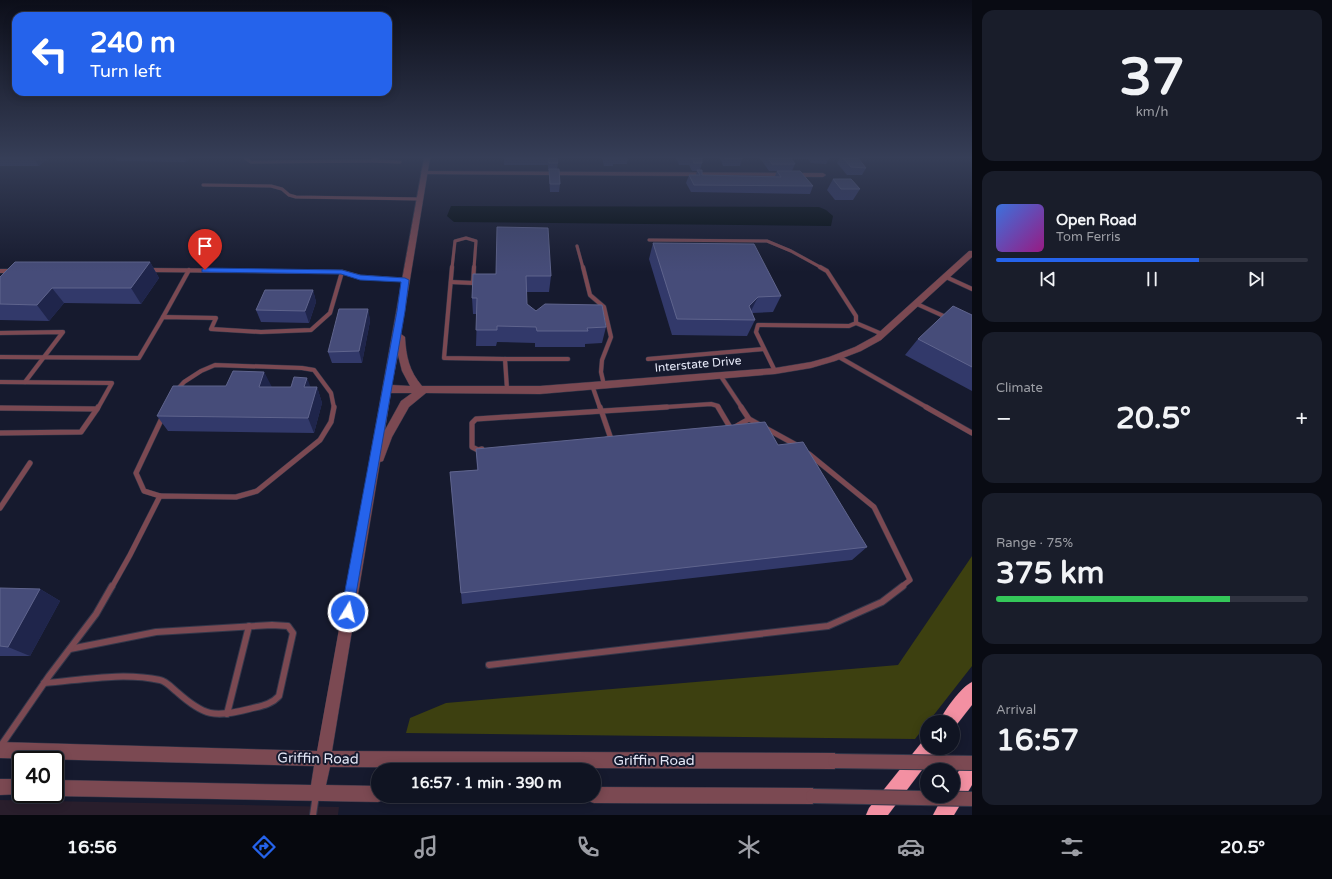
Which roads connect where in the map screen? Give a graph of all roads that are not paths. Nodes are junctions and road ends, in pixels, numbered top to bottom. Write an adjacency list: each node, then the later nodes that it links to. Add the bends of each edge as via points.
1 (294, 196): 2 (lane)
2 (420, 199): 12 (street)
3 (649, 240): 19 (lane, via 767,241 827,271 856,316)
4 (577, 246): 33 (lane, via 590,295 604,307 611,337 602,354 601,377)
5 (972, 253): 11 (street, Interstate Drive)
6 (140, 270): 7 (lane)
7 (189, 270): 10 (lane); 17 (lane)
8 (0, 271): 9 (lane)
9 (15, 271)
10 (342, 272): 12 (lane, via 360,277); 17 (lane, via 330,314 311,330 261,332 211,329 216,318)
11 (946, 277): 14 (lane); 15 (street, Interstate Drive)
12 (405, 280): 16 (street)
13 (451, 282): 13 (lane, via 455,241 469,238 476,241 473,283); 26 (lane, via 444,358)
14 (972, 289)
15 (917, 304): 18 (lane); 21 (street, Interstate Drive)
16 (401, 311): 35 (street); 36 (street, via 401,349 404,366 409,379)
17 (163, 317): 25 (lane, via 139,358)
18 (951, 319)
19 (856, 323): 21 (lane); 22 (lane, via 849,326 758,325 756,332)
20 (0, 333): 25 (lane, via 63,332)
21 (882, 334): 24 (street, Interstate Drive)
22 (764, 349): 28 (lane); 29 (lane)
23 (0, 357): 25 (lane)
24 (839, 357): 29 (street, Interstate Drive, via 811,366); 47 (lane)
25 (43, 358): 32 (lane)
26 (505, 359): 27 (lane); 37 (lane)
27 (568, 359)
28 (648, 359)
29 (775, 371): 30 (street, Interstate Drive)
30 (720, 375): 33 (street, Interstate Drive); 43 (lane)
31 (0, 382): 32 (lane)
32 (25, 382): 40 (lane, via 112,383)
33 (604, 385): 34 (street, Interstate Drive)
34 (592, 386): 37 (street, Interstate Drive); 42 (lane)
35 (387, 389): 36 (street, Interstate Drive); 53 (street)
36 (421, 389): 37 (street, Interstate Drive); 53 (street, via 404,404 387,436)
37 (507, 390)
38 (173, 395): 54 (lane, via 184,382 201,371 216,366 302,368 314,370 331,393 334,407 331,422 320,440 257,491 236,498)
39 (0, 408): 40 (lane)
40 (97, 409): 46 (lane, via 81,432)
41 (166, 409): 54 (lane, via 136,473 144,491)
42 (601, 412): 44 (lane, via 711,404 718,406); 48 (lane); 51 (lane, via 476,419 472,423 472,447 478,450)
43 (749, 419): 44 (lane); 58 (lane, via 799,446 874,507 910,580 882,602 828,626)
44 (731, 429): 45 (lane)
45 (723, 430)
46 (0, 433)
47 (972, 433)
48 (611, 439): 49 (lane); 50 (lane)
49 (618, 439)
50 (603, 440)
51 (485, 449)
52 (30, 463): 55 (lane)
53 (368, 494): 66 (street)
54 (160, 496): 57 (lane, via 96,614)
55 (0, 508)
56 (249, 626): 57 (lane, via 156,632); 61 (lane); 61 (lane, via 288,626 293,633 281,692 272,703)
57 (70, 649): 59 (lane)
58 (489, 665)
59 (44, 683): 61 (lane, via 154,678 162,680 200,710 212,714); 63 (lane)
60 (972, 691): 62 (highway)
61 (227, 714)
62 (953, 715)
63 (0, 747)
64 (0, 750): 66 (street, Griffin Road)
65 (923, 755): 77 (highway)
66 (323, 758): 67 (street, Griffin Road, bridge); 72 (street)
67 (972, 763)
68 (972, 767): 78 (highway)
69 (0, 787): 70 (street)
70 (12, 787)
71 (64, 788): 72 (street)
72 (316, 794): 73 (street); 76 (lane)
73 (371, 794)
74 (601, 795): 75 (street, bridge)
75 (972, 799)
76 (313, 815)
77 (876, 815)
78 (943, 815)

